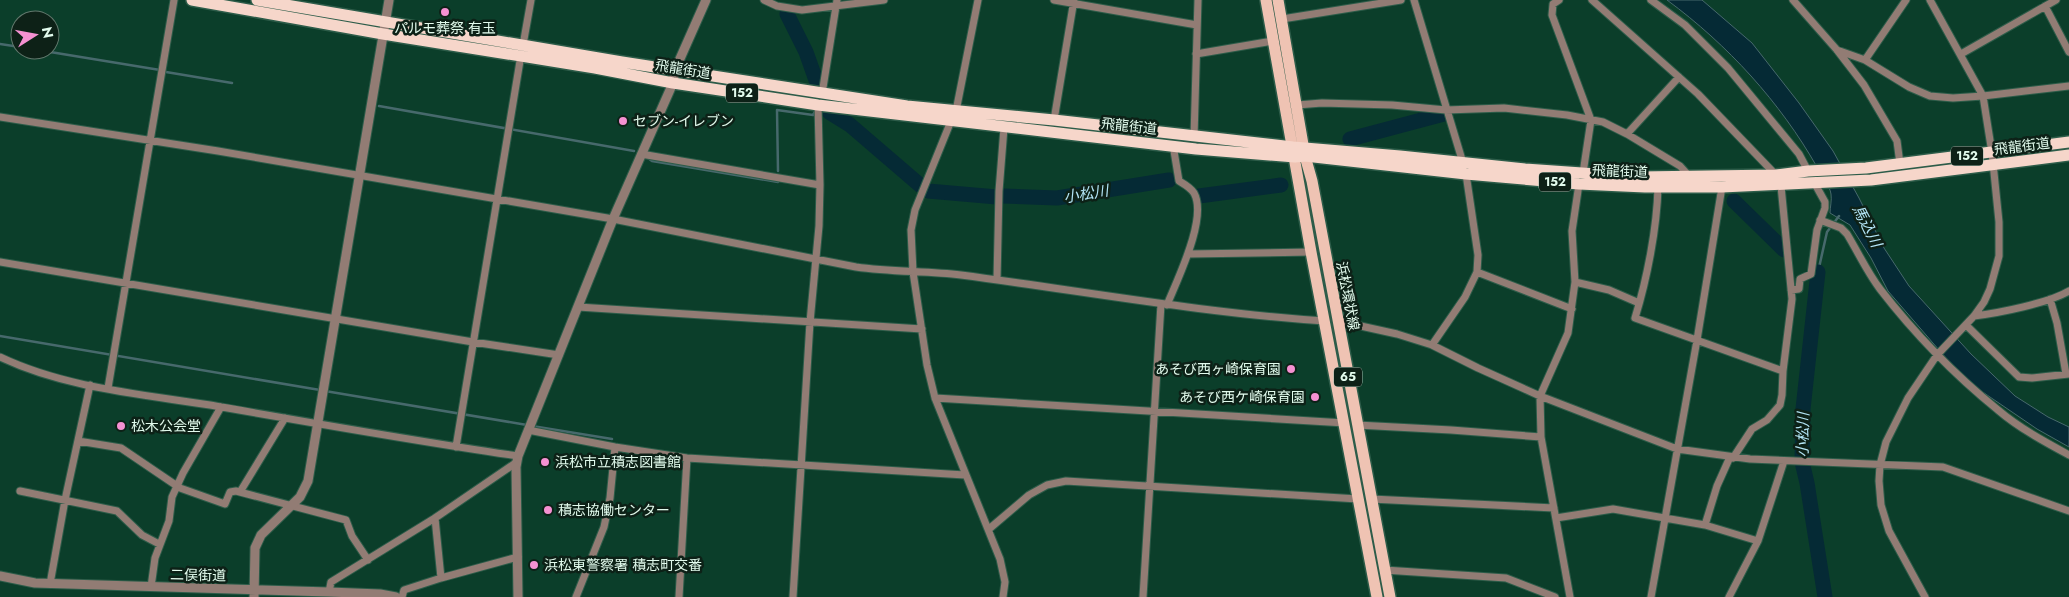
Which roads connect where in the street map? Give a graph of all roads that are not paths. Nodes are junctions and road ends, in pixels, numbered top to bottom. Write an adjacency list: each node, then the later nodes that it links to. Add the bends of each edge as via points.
1 (174, 0): 54 (street)
2 (192, 0): 30 (highway, 飛龍街道 / 152)
3 (257, 0): 30 (highway, 飛龍街道 / 152)
4 (389, 0): 30 (street)
5 (531, 0): 32 (street)
6 (706, 0): 38 (street)
7 (764, 0): 25 (street, via 802,10)
8 (884, 0): 25 (street)
9 (978, 0): 47 (street)
10 (1054, 0): 24 (street)
11 (1198, 0): 29 (street)
12 (1266, 0): 31 (main road, 浜松環状線 / 65)
13 (1278, 0): 28 (main road, 浜松環状線 / 65)
14 (1400, 0): 28 (street)
15 (1414, 0): 46 (street)
16 (1549, 0): 27 (street)
17 (1559, 0): 27 (street)
18 (1592, 0): 39 (street)
19 (1650, 0): 63 (street, via 1685,24 1728,68 1799,154)
20 (1793, 0): 33 (street)
21 (1906, 0): 37 (street)
22 (1930, 0): 36 (street)
23 (2056, 0): 26 (street)
24 (1074, 2): 29 (street); 49 (street)
25 (836, 3): 42 (street)
26 (2045, 6): 34 (street); 36 (street)
27 (1552, 8): 50 (street)
28 (1282, 20): 45 (main road, 浜松環状線 / 65)
29 (1197, 25): 35 (street)
30 (384, 28): 32 (highway, 飛龍街道 / 152); 64 (street)
31 (1273, 41): 35 (street); 57 (main road, 浜松環状線 / 65)
32 (522, 50): 38 (highway, 飛龍街道 / 152); 40 (highway, 飛龍街道 / 152); 73 (street)
33 (1837, 50): 37 (street); 61 (street, via 1864,85 1898,141)
34 (2069, 52)
35 (1196, 54): 53 (street)
36 (1961, 54): 43 (street)
37 (1866, 60): 43 (street, via 1930,96)
38 (675, 70): 40 (street); 42 (highway, 飛龍街道 / 152)
39 (1679, 77): 52 (street); 65 (street)
40 (673, 82): 44 (highway, 飛龍街道 / 152); 58 (street)
41 (2069, 86): 43 (street)
42 (822, 94): 47 (highway, 飛龍街道 / 152)
43 (1983, 96): 60 (street)
44 (818, 105): 47 (highway, 飛龍街道 / 152); 69 (street)
45 (1297, 105): 46 (street, via 1392,105); 57 (main road, 浜松環状線 / 65)
46 (1446, 110): 50 (street, via 1504,108 1546,111); 62 (street)
47 (954, 116): 49 (highway, 飛龍街道 / 152); 51 (highway, 飛龍街道 / 152); 80 (street, via 915,210 910,230)
48 (0, 117): 54 (street)
49 (1054, 120): 53 (highway, 飛龍街道 / 152)
50 (1591, 120): 52 (street); 67 (street)
51 (1004, 128): 56 (highway, 飛龍街道 / 152); 82 (street)
52 (1627, 134): 66 (street, via 1680,166)
53 (1194, 137): 57 (highway, 飛龍街道 / 152)
54 (150, 141): 64 (street); 84 (street)
55 (2069, 142): 60 (highway, 飛龍街道 / 152)
56 (1173, 145): 57 (highway, 飛龍街道 / 152, via 1196,150); 77 (street, via 1179,181 1190,188 1196,201 1197,221)
57 (1300, 152): 62 (highway, 飛龍街道 / 152); 76 (main road, 浜松環状線 / 65); 95 (main road, 浜松環状線 / 65, via 1312,181)
58 (641, 154): 69 (street); 74 (street)
59 (2069, 155): 60 (highway, 飛龍街道 / 152)
60 (1993, 159): 61 (highway, 飛龍街道 / 152); 68 (highway, 飛龍街道 / 152, via 1871,180); 92 (street, via 1999,256 1990,288)
61 (1900, 164): 63 (highway, 飛龍街道 / 152)
62 (1464, 169): 67 (highway, 飛龍街道 / 152); 81 (street, via 1478,256)
63 (1808, 171): 65 (highway, 飛龍街道 / 152)
64 (360, 175): 73 (street); 93 (street)
65 (1776, 175): 66 (highway, 飛龍街道 / 152)
66 (1690, 177): 67 (highway, 飛龍街道 / 152)
67 (1581, 179): 71 (highway, 飛龍街道 / 152); 83 (street, via 1572,231)
68 (1815, 184): 70 (highway, 飛龍街道 / 152); 75 (street, via 1825,202)
69 (820, 185): 78 (street)
70 (1781, 186): 72 (highway, 飛龍街道 / 152); 85 (street)
71 (1658, 187): 72 (highway, 飛龍街道 / 152); 88 (street)
72 (1722, 188): 99 (street)
73 (498, 200): 74 (street); 100 (street)
74 (613, 219): 78 (street); 90 (street)
75 (1822, 220): 85 (street, via 1817,230 1811,274 1800,279 1799,289); 103 (street, via 1847,234 1880,288)
76 (1311, 252): 77 (street); 94 (main road, 浜松環状線 / 65)
77 (1188, 254): 89 (street)
78 (815, 260): 80 (street, via 884,271); 96 (street)
79 (0, 262): 84 (street)
80 (913, 272): 82 (street); 98 (street)
81 (1477, 272): 91 (street); 101 (street, via 1465,297)
82 (997, 280): 89 (street)
83 (1575, 282): 88 (street, via 1609,290); 91 (street)
84 (126, 284): 93 (street); 108 (street)
85 (1791, 290): 105 (street)
86 (2069, 291): 87 (street)
87 (2050, 298): 92 (street); 106 (street)
88 (1640, 303): 99 (street, via 1635,318)
89 (1164, 304): 94 (street); 112 (street)
90 (578, 307): 96 (street); 102 (street)
91 (1572, 309): 109 (street, via 1562,350)
92 (1974, 316): 97 (street)
93 (336, 319): 100 (street); 115 (street)
94 (1325, 321): 114 (main road, 浜松環状線 / 65)
95 (1338, 321): 101 (street); 116 (main road, 浜松環状線 / 65)
96 (810, 322): 98 (street); 128 (street)
97 (1966, 326): 103 (street); 106 (street, via 2019,377)
98 (922, 329): 110 (street)
99 (1697, 340): 105 (street); 122 (street)
100 (473, 342): 102 (street); 120 (street)
101 (1432, 345): 109 (street)
102 (559, 355): 117 (street)
103 (1937, 355): 123 (street, via 1998,411 2038,439); 129 (street, via 1899,416 1886,442)
104 (0, 358): 107 (street, via 27,370)
105 (1783, 371): 125 (street, via 1780,405 1767,420 1752,430)
106 (2067, 374)
107 (90, 385): 108 (street); 119 (street)
108 (108, 388): 111 (street)
109 (1540, 396): 118 (street); 122 (street)
110 (935, 398): 112 (street); 130 (street)
111 (221, 407): 113 (street); 131 (street)
112 (1155, 412): 114 (street); 132 (street)
113 (284, 418): 115 (street); 134 (street)
114 (1345, 423): 135 (main road, 浜松環状線 / 65)
115 (318, 424): 120 (street); 138 (street, via 308,481)
116 (1357, 425): 118 (street); 136 (main road, 浜松環状線 / 65)
117 (530, 426): 121 (street); 126 (street)
118 (1541, 438): 139 (street)
119 (78, 441): 131 (street, via 121,448); 137 (street)
120 (456, 447): 126 (street)
121 (615, 447): 124 (street); 160 (street, via 604,527)
122 (1678, 449): 125 (street); 143 (street)
123 (2069, 455)
124 (687, 458): 128 (street); 161 (street)
125 (1731, 458): 127 (street); 144 (street, via 1717,486)
126 (517, 459): 141 (street); 148 (street)
127 (1784, 461): 129 (street); 146 (street)
128 (801, 464): 130 (street); 162 (street)
129 (1880, 465): 140 (street, via 1944,467); 171 (street, via 1881,506 1889,531)
130 (965, 475): 145 (street)
131 (177, 485): 134 (street, via 225,504 230,492); 147 (street)
132 (1149, 487): 135 (street); 145 (street, via 1066,481 1047,485 1029,495); 164 (street)
133 (20, 491): 137 (street)
134 (240, 492): 138 (street)
135 (1358, 499): 165 (main road, 浜松環状線 / 65)
136 (1371, 499): 139 (street); 150 (main road, 浜松環状線 / 65)
137 (65, 500): 147 (street, via 117,511 142,535); 153 (street)
138 (291, 506): 149 (street, via 346,520); 156 (street, via 261,535 255,548)
139 (1554, 508): 142 (street)
140 (2069, 510)
141 (435, 518): 149 (street); 152 (street)
142 (1556, 518): 143 (street, via 1613,510); 168 (street)
143 (1665, 519): 144 (street); 169 (street)
144 (1705, 525): 146 (street)
145 (989, 529): 163 (street, via 1005,582)
146 (1758, 541): 170 (street)
147 (159, 544): 154 (street)
148 (518, 557): 152 (street); 159 (street)
149 (368, 560): 155 (street, via 331,582)
150 (1384, 570): 166 (main road, 浜松環状線 / 65); 167 (street, via 1506,578)
151 (0, 576): 153 (street, 二俣街道)
152 (440, 578): 158 (street, via 404,590)
153 (50, 584): 154 (street, 二俣街道)
154 (151, 587): 156 (street, 二俣街道)
155 (329, 592): 156 (street, 二俣街道); 157 (street, 二俣街道)
156 (254, 593)
157 (396, 597)
158 (402, 597)
159 (518, 597)
160 (576, 597)
161 (679, 597)
162 (793, 597)
163 (1003, 597)
164 (1143, 597)
165 (1377, 597)
166 (1390, 597)
167 (1555, 597)
168 (1570, 597)
169 (1651, 597)
170 (1729, 597)
171 (1925, 597)

